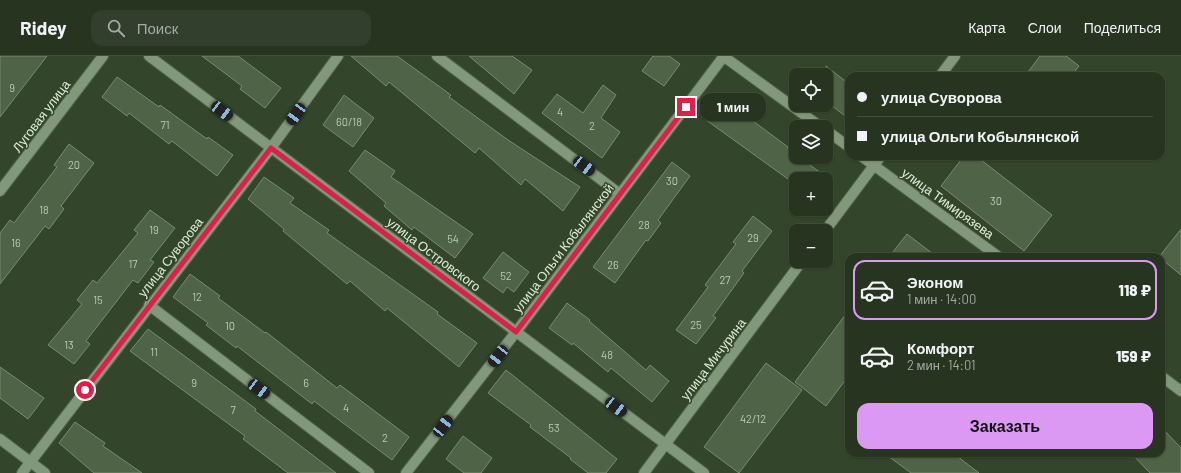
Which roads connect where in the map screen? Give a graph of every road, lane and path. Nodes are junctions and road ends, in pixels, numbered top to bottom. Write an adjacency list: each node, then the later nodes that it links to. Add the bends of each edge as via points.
1 (103, 56): 15 (street, Луговая улица)
2 (149, 56): 11 (street, улица Островского)
3 (338, 56): 11 (street, улица Суворова)
4 (437, 56): 16 (street)
5 (724, 56): 8 (street); 16 (street, улица Ольги Кобылянской)
6 (955, 56): 7 (street)
7 (943, 72)
8 (811, 120)
9 (833, 135): 10 (street)
10 (845, 144)
11 (271, 148): 20 (street, улица Суворова); 21 (street, улица Островского)
12 (867, 160): 14 (street, улица Тимирязева)
13 (878, 160): 14 (street)
14 (874, 165): 17 (street); 18 (street, улица Тимирязева)
15 (0, 191)
16 (620, 194): 21 (street, улица Ольги Кобылянской)
17 (830, 224)
18 (994, 253)
19 (797, 268): 25 (street, улица Мичурина)
20 (149, 305): 26 (street, улица Суворова); 29 (street)
21 (516, 332): 25 (street, улица Островского); 30 (street, улица Ольги Кобылянской)
22 (1165, 379): 23 (street)
23 (1181, 391)
24 (0, 439): 26 (street)
25 (665, 444): 31 (street, улица Мичурина); 32 (street, улица Островского)
26 (30, 462): 27 (street, улица Суворова); 28 (street)
27 (22, 473)
28 (45, 473)
29 (369, 473)
30 (406, 473)
31 (644, 473)
32 (704, 473)

